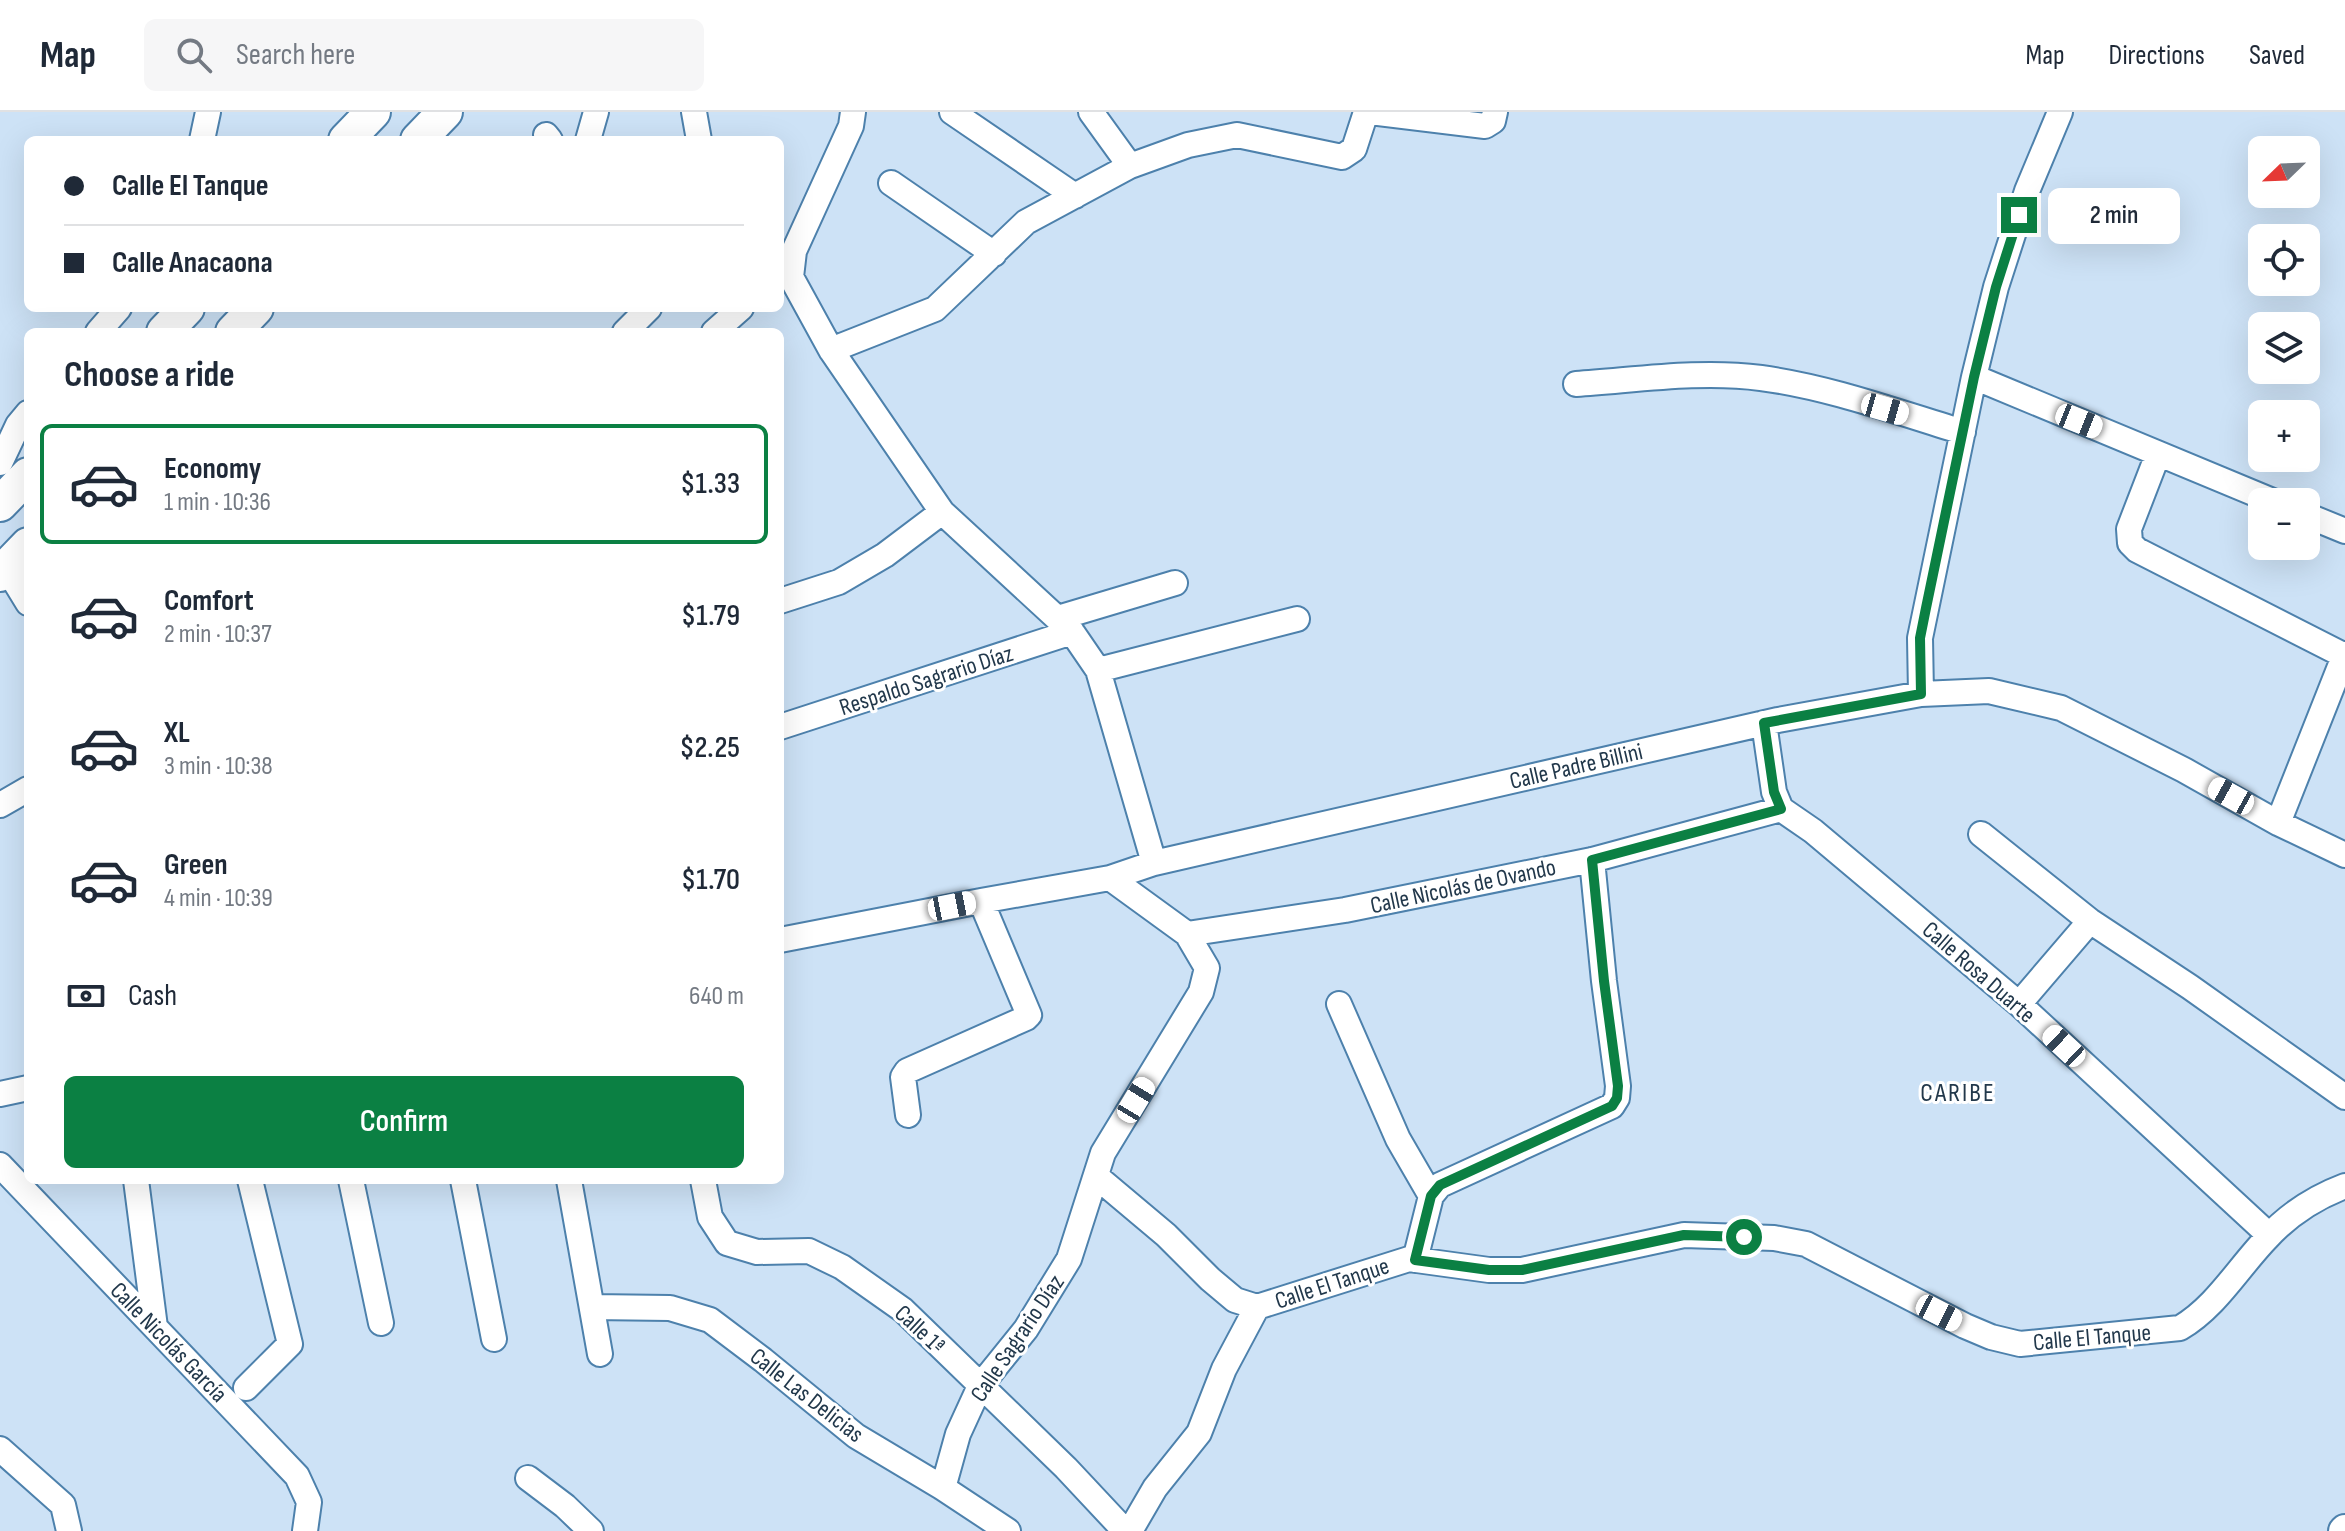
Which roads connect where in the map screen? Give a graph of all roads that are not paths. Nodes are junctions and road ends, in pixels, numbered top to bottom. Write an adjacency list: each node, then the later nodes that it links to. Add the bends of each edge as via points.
1 (208, 112): 12 (street)
2 (373, 112): 13 (highway)
3 (445, 112): 14 (highway)
4 (596, 112): 15 (street)
5 (694, 112): 16 (street)
6 (853, 112): 21 (street)
7 (952, 112): 19 (street)
8 (1091, 112): 17 (street)
9 (1368, 112): 10 (street, via 1485,126); 17 (street, via 1354,149 1342,157 1237,135 1188,145)
10 (1495, 112)
11 (2060, 112): 34 (street, via 2027,191)
12 (203, 136)
13 (350, 136)
14 (422, 136)
15 (589, 136)
16 (698, 136)
17 (1130, 166): 19 (street)
18 (891, 183): 20 (street)
19 (1075, 196): 20 (street, via 1028,220)
20 (994, 254): 33 (street, via 935,309)
21 (784, 270)
22 (784, 274): 33 (street)
23 (116, 312): 28 (street)
24 (183, 312): 29 (highway)
25 (252, 312): 30 (highway)
26 (645, 312): 31 (street)
27 (736, 312): 32 (street)
28 (102, 328)
29 (168, 328)
30 (237, 328)
31 (629, 328)
32 (718, 328)
33 (831, 350): 43 (street)
34 (1974, 377): 37 (street); 38 (street)
35 (1576, 384): 37 (street, via 1702,375 1761,378)
36 (15, 423): 39 (street)
37 (1963, 432): 54 (street, via 1920,638)
38 (2158, 454): 41 (street); 52 (street, via 2129,529 2130,543)
39 (0, 463)
40 (24, 479): 42 (highway)
41 (2248, 491)
42 (1, 501)
43 (942, 512): 49 (street, via 839,582); 51 (street)
44 (2320, 521): 45 (street)
45 (2345, 531)
46 (11, 562): 48 (street)
47 (1175, 583): 51 (street, Respaldo Sagrario Díaz)
48 (24, 593)
49 (784, 600)
50 (1297, 619): 53 (street)
51 (1065, 625): 53 (street); 56 (street, Respaldo Sagrario Díaz)
52 (2345, 655): 60 (street)
53 (1098, 670): 64 (street)
54 (1921, 694): 55 (street, Calle Padre Billini); 60 (street, Calle Padre Billini, via 1989,691 2061,708)
55 (1764, 723): 59 (street); 64 (street, Calle Padre Billini)
56 (784, 726)
57 (24, 791): 58 (street)
58 (0, 805)
59 (1781, 809): 63 (street, Calle Nicolás de Ovando); 71 (street, Calle Rosa Duarte)
60 (2278, 823): 62 (street, Calle Padre Billini)
61 (1981, 834): 67 (street)
62 (2345, 855)
63 (1592, 860): 68 (street, Calle Nicolás de Ovando, via 1345,910); 85 (street, via 1617,1098 1612,1106 1457,1176)
64 (1154, 863): 65 (street, Calle Padre Billini)
65 (1110, 878): 66 (street, Calle Padre Billini); 68 (street, Calle Sagrario Díaz)
66 (981, 901): 69 (street, Calle Padre Billini); 75 (street, via 1029,1015 907,1071 903,1077)
67 (2090, 921): 71 (street); 74 (street)
68 (1187, 934): 77 (street, Calle Sagrario Díaz, via 1207,968 1201,992 1103,1153)
69 (784, 939)
70 (1339, 1004): 85 (street, via 1398,1139)
71 (2019, 1004): 86 (street, Calle Rosa Duarte)
72 (24, 1089): 73 (street)
73 (0, 1094)
74 (2345, 1097)
75 (908, 1115)
76 (0, 1165): 91 (street, Calle Nicolás García)
77 (1097, 1177): 89 (street, Calle El Tanque, via 1235,1300); 94 (street, Calle Sagrario Díaz, via 1069,1259 1026,1329)
78 (137, 1184): 91 (street)
79 (251, 1184): 95 (street, via 290,1344)
80 (352, 1184): 90 (street)
81 (464, 1184): 92 (street)
82 (570, 1184): 88 (street)
83 (704, 1184): 94 (street, Calle 1ª, via 710,1217 727,1243 757,1252 809,1251 842,1267 903,1310)
84 (2345, 1186): 86 (street, Calle El Tanque, via 2318,1197)
85 (1431, 1196): 87 (street)
86 (2269, 1235): 87 (street, Calle El Tanque, via 2199,1317 2180,1328 2020,1344 1965,1326 1806,1244 1774,1238 1684,1235 1522,1270)
87 (1415, 1260): 89 (street, Calle El Tanque)
88 (592, 1307): 93 (street); 98 (street, Calle Las Delicias, via 670,1308 710,1320 856,1436)
89 (1257, 1307): 103 (street, via 1224,1369 1199,1433)
90 (381, 1323)
91 (155, 1327): 100 (street, Calle Nicolás García, via 297,1476 309,1502)
92 (494, 1339)
93 (600, 1354)
94 (980, 1386): 98 (street, Calle Sagrario Díaz, via 958,1434); 103 (street, Calle 1ª)
95 (246, 1388)
96 (0, 1449): 99 (street, via 63,1505)
97 (528, 1478): 101 (street)
98 (943, 1488): 102 (street, Calle Las Delicias)
99 (69, 1531)
100 (305, 1531)
101 (591, 1531)
102 (1008, 1531)
103 (1128, 1531)

